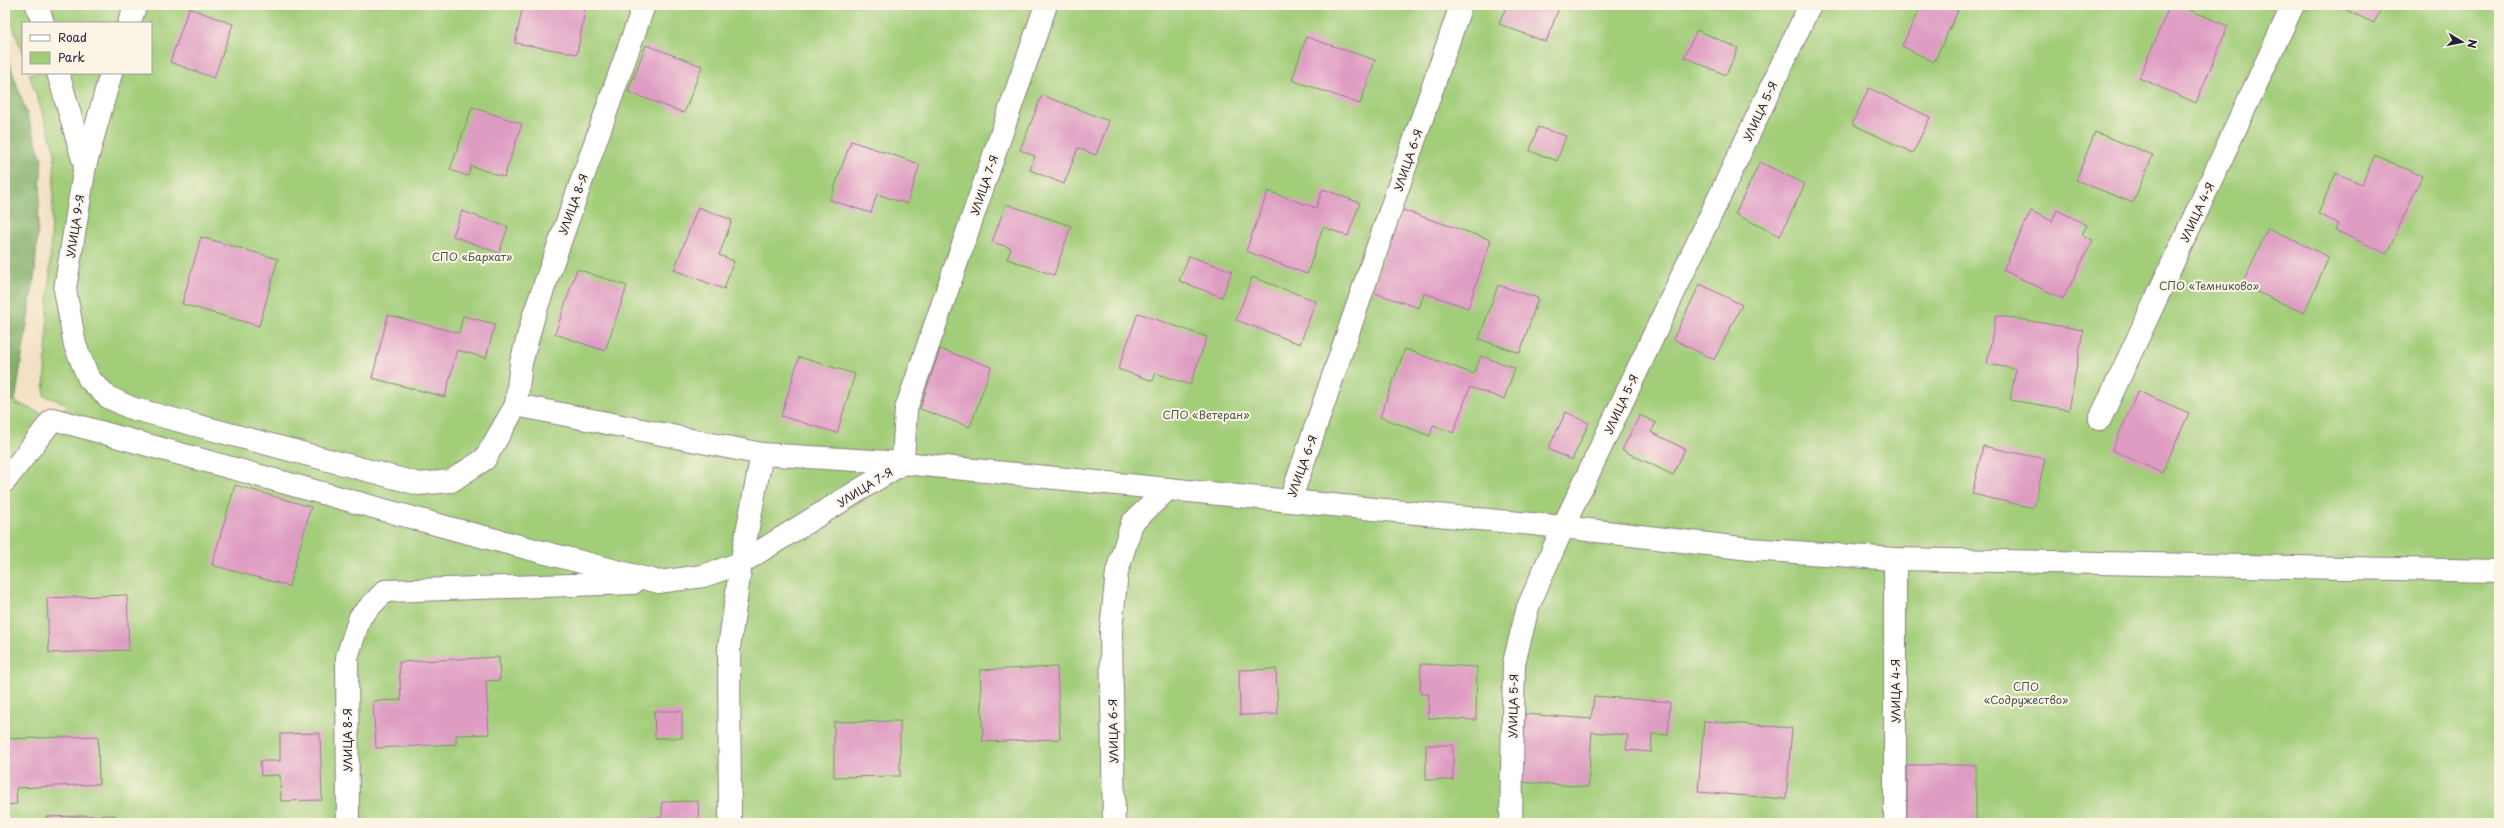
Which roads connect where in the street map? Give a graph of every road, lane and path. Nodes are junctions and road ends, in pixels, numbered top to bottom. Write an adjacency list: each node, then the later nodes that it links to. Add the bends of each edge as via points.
1 (37, 5): 8 (street)
2 (136, 5): 9 (street)
3 (644, 5): 13 (street, УЛИЦА 8-Я, via 534,314 521,363)
4 (1046, 5): 16 (street, УЛИЦА 7-Я, via 906,409)
5 (1461, 5): 19 (street, УЛИЦА 6-Я)
6 (1810, 5): 20 (street, УЛИЦА 5-Я)
7 (2293, 5): 14 (street, УЛИЦА 4-Я)
8 (43, 22)
9 (129, 22)
10 (58, 74): 12 (street)
11 (111, 74): 12 (street, УЛИЦА 9-Я)
12 (85, 166): 13 (street, УЛИЦА 9-Я, via 65,288 75,346 89,379 108,397 131,408 419,484 451,481 485,459)
13 (516, 406): 15 (street)
14 (2100, 419)
15 (762, 454): 16 (street); 22 (street)
16 (903, 463): 18 (street); 22 (street, УЛИЦА 7-Я)
17 (5, 481): 24 (street, via 53,419 449,528)
18 (1168, 489): 19 (street, УЛИЦА 6-Я); 27 (street, УЛИЦА 6-Я, via 1132,523 1116,572 1111,630)
19 (1290, 501): 20 (street)
20 (1563, 527): 21 (street, via 1750,549); 28 (street, УЛИЦА 5-Я, via 1528,607 1514,663)
21 (1895, 559): 23 (street); 29 (street, УЛИЦА 4-Я)
22 (741, 563): 24 (street, УЛИЦА 7-Я, via 703,576); 26 (street, via 730,648)
23 (2499, 571)
24 (659, 582): 25 (street, УЛИЦА 8-Я, via 385,591 360,617 347,657)
25 (348, 823)
26 (730, 823)
27 (1114, 823)
28 (1511, 823)
29 (1895, 823)

